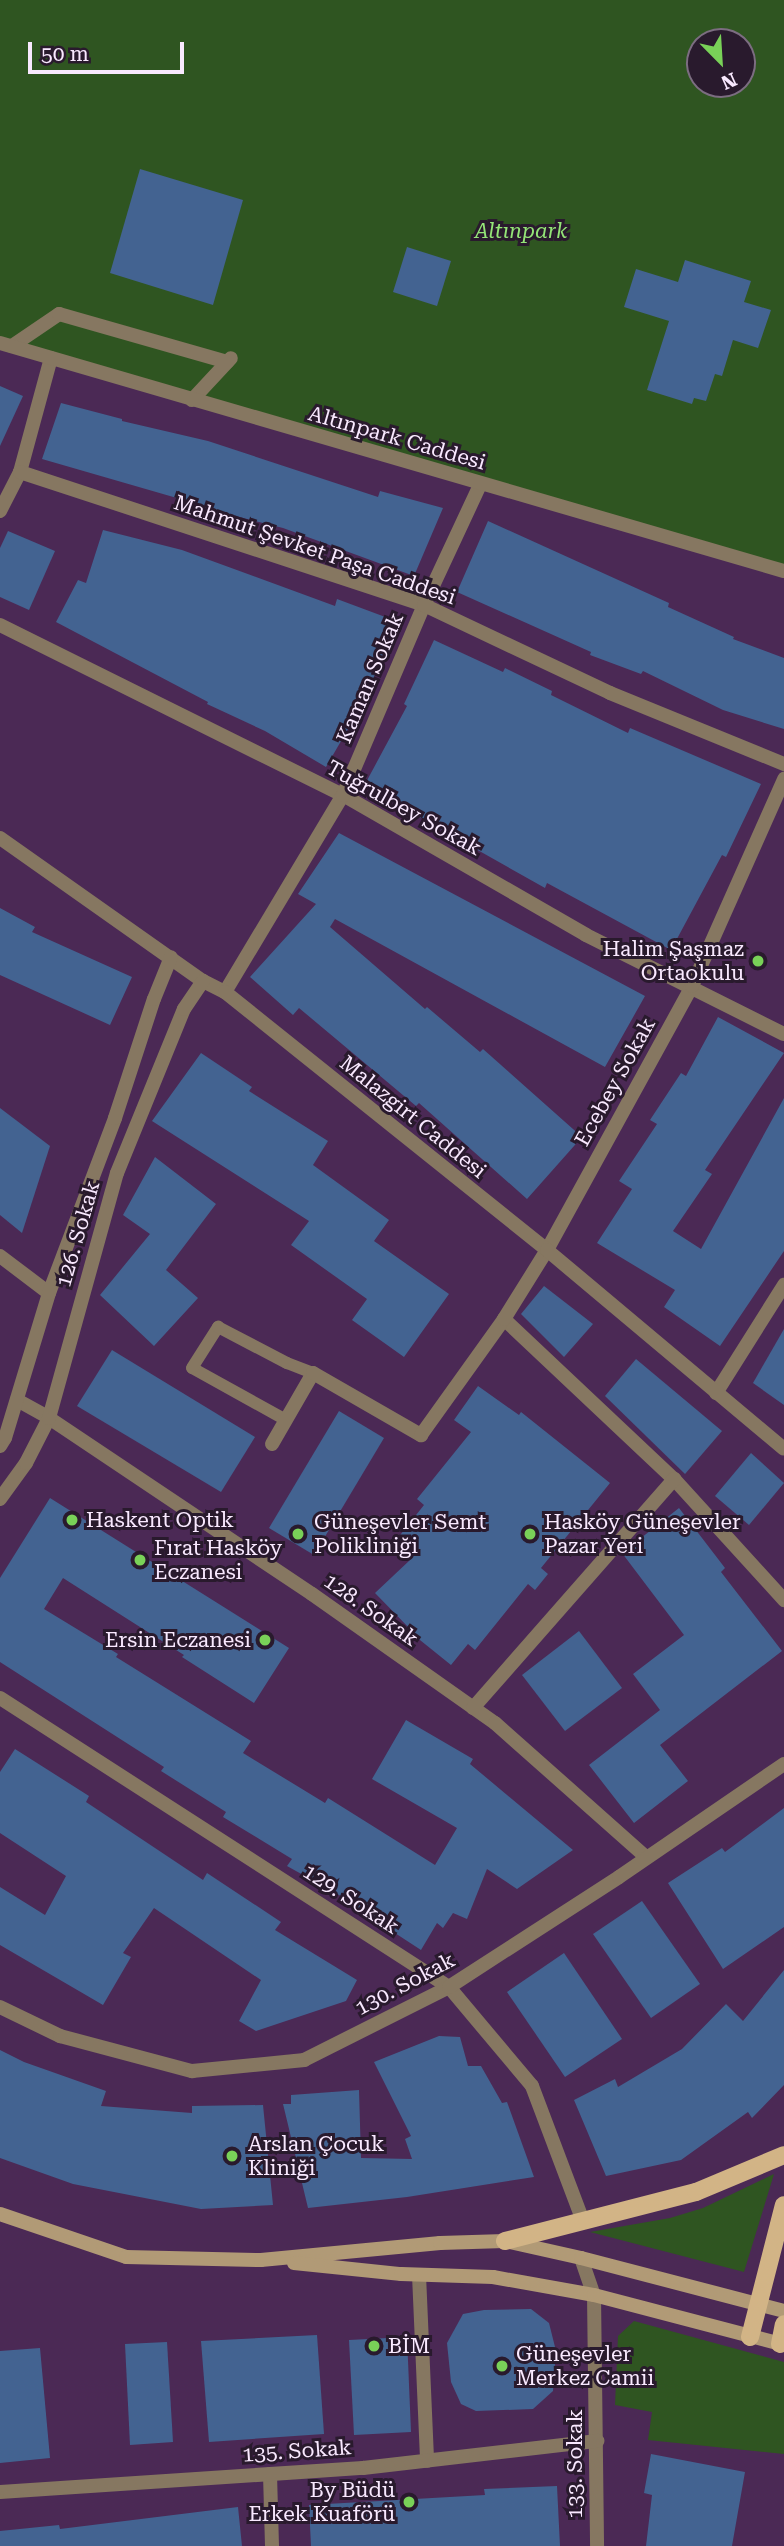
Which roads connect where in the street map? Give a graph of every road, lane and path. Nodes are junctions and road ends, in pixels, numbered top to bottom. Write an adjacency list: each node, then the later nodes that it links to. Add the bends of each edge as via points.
1 (6, 345): 2 (street, Altınpark Caddesi); 3 (street, via 59,314 229,359)
2 (51, 358): 3 (street, Altınpark Caddesi); 4 (street)
3 (192, 400): 5 (street, Altınpark Caddesi)
4 (20, 472): 6 (street); 8 (street, Mahmut Şevket Paşa Caddesi)
5 (480, 485): 7 (street, Altınpark Caddesi); 8 (street, Kaman Sokak)
6 (0, 511)
7 (784, 570)
8 (424, 605): 10 (street, Mahmut Şevket Paşa Caddesi, via 610,693); 12 (street, Kaman Sokak)
9 (0, 625): 12 (street, Tuğrulbey Sokak)
10 (784, 764)
11 (784, 779): 16 (street, Ecebey Sokak)
12 (343, 795): 16 (street, Tuğrulbey Sokak, via 586,935); 17 (street, Kaman Sokak)
13 (0, 838): 14 (street, Malazgirt Caddesi)
14 (171, 957): 15 (street, Malazgirt Caddesi); 22 (street, 126. Sokak)
15 (203, 981): 17 (street, Malazgirt Caddesi); 27 (street, 126. Sokak, via 184,1009 117,1173)
16 (692, 986): 18 (street, Tuğrulbey Sokak); 19 (street, Ecebey Sokak)
17 (225, 992): 19 (street, Malazgirt Caddesi)
18 (784, 1034)
19 (547, 1250): 23 (street, Ecebey Sokak); 25 (street, Malazgirt Caddesi)
20 (0, 1256): 22 (street)
21 (784, 1285): 25 (street)
22 (49, 1293): 26 (street, 126. Sokak)
23 (504, 1319): 24 (street, Ecebey Sokak, via 421,1435); 32 (street)
24 (313, 1373): 28 (street); 28 (lane, via 218,1327 192,1368)
25 (716, 1393): 31 (street, Malazgirt Caddesi)
26 (17, 1400): 27 (street, 128. Sokak); 30 (street, 126. Sokak)
27 (49, 1418): 33 (street, 126. Sokak, via 26,1463); 36 (street, 128. Sokak)
28 (286, 1420): 29 (street)
29 (272, 1444)
30 (0, 1446)
31 (784, 1449)
32 (674, 1479): 34 (street); 36 (street)
33 (0, 1499)
34 (784, 1600)
35 (0, 1698): 39 (street, 129. Sokak)
36 (473, 1708): 38 (street, 128. Sokak)
37 (784, 1763): 38 (street, 130. Sokak)
38 (646, 1857): 39 (street, 130. Sokak)
39 (449, 1987): 40 (street, 130. Sokak, via 304,2060 192,2071 60,2036); 44 (street, 129. Sokak, via 532,2086)
40 (0, 2007)
41 (784, 2155): 44 (main road, via 696,2192)
42 (784, 2205): 50 (main road)
43 (0, 2214): 47 (main road, via 126,2257)
44 (583, 2221): 45 (main road)
45 (505, 2241): 46 (main road); 47 (main road)
46 (581, 2258): 49 (street, 133. Sokak); 50 (main road)
47 (261, 2260): 48 (main road)
48 (419, 2275): 49 (main road, via 493,2277); 56 (street)
49 (594, 2295): 53 (main road); 55 (street, 133. Sokak)
50 (758, 2303): 51 (main road); 53 (main road)
51 (784, 2311)
52 (784, 2324): 54 (main road)
53 (750, 2337): 54 (main road)
54 (782, 2345)
55 (597, 2441): 56 (street, 135. Sokak); 60 (street, 133. Sokak)
56 (427, 2461): 57 (street, 135. Sokak)
57 (270, 2474): 58 (street, 135. Sokak); 59 (street)
58 (0, 2493)
59 (272, 2546)
60 (597, 2546)

